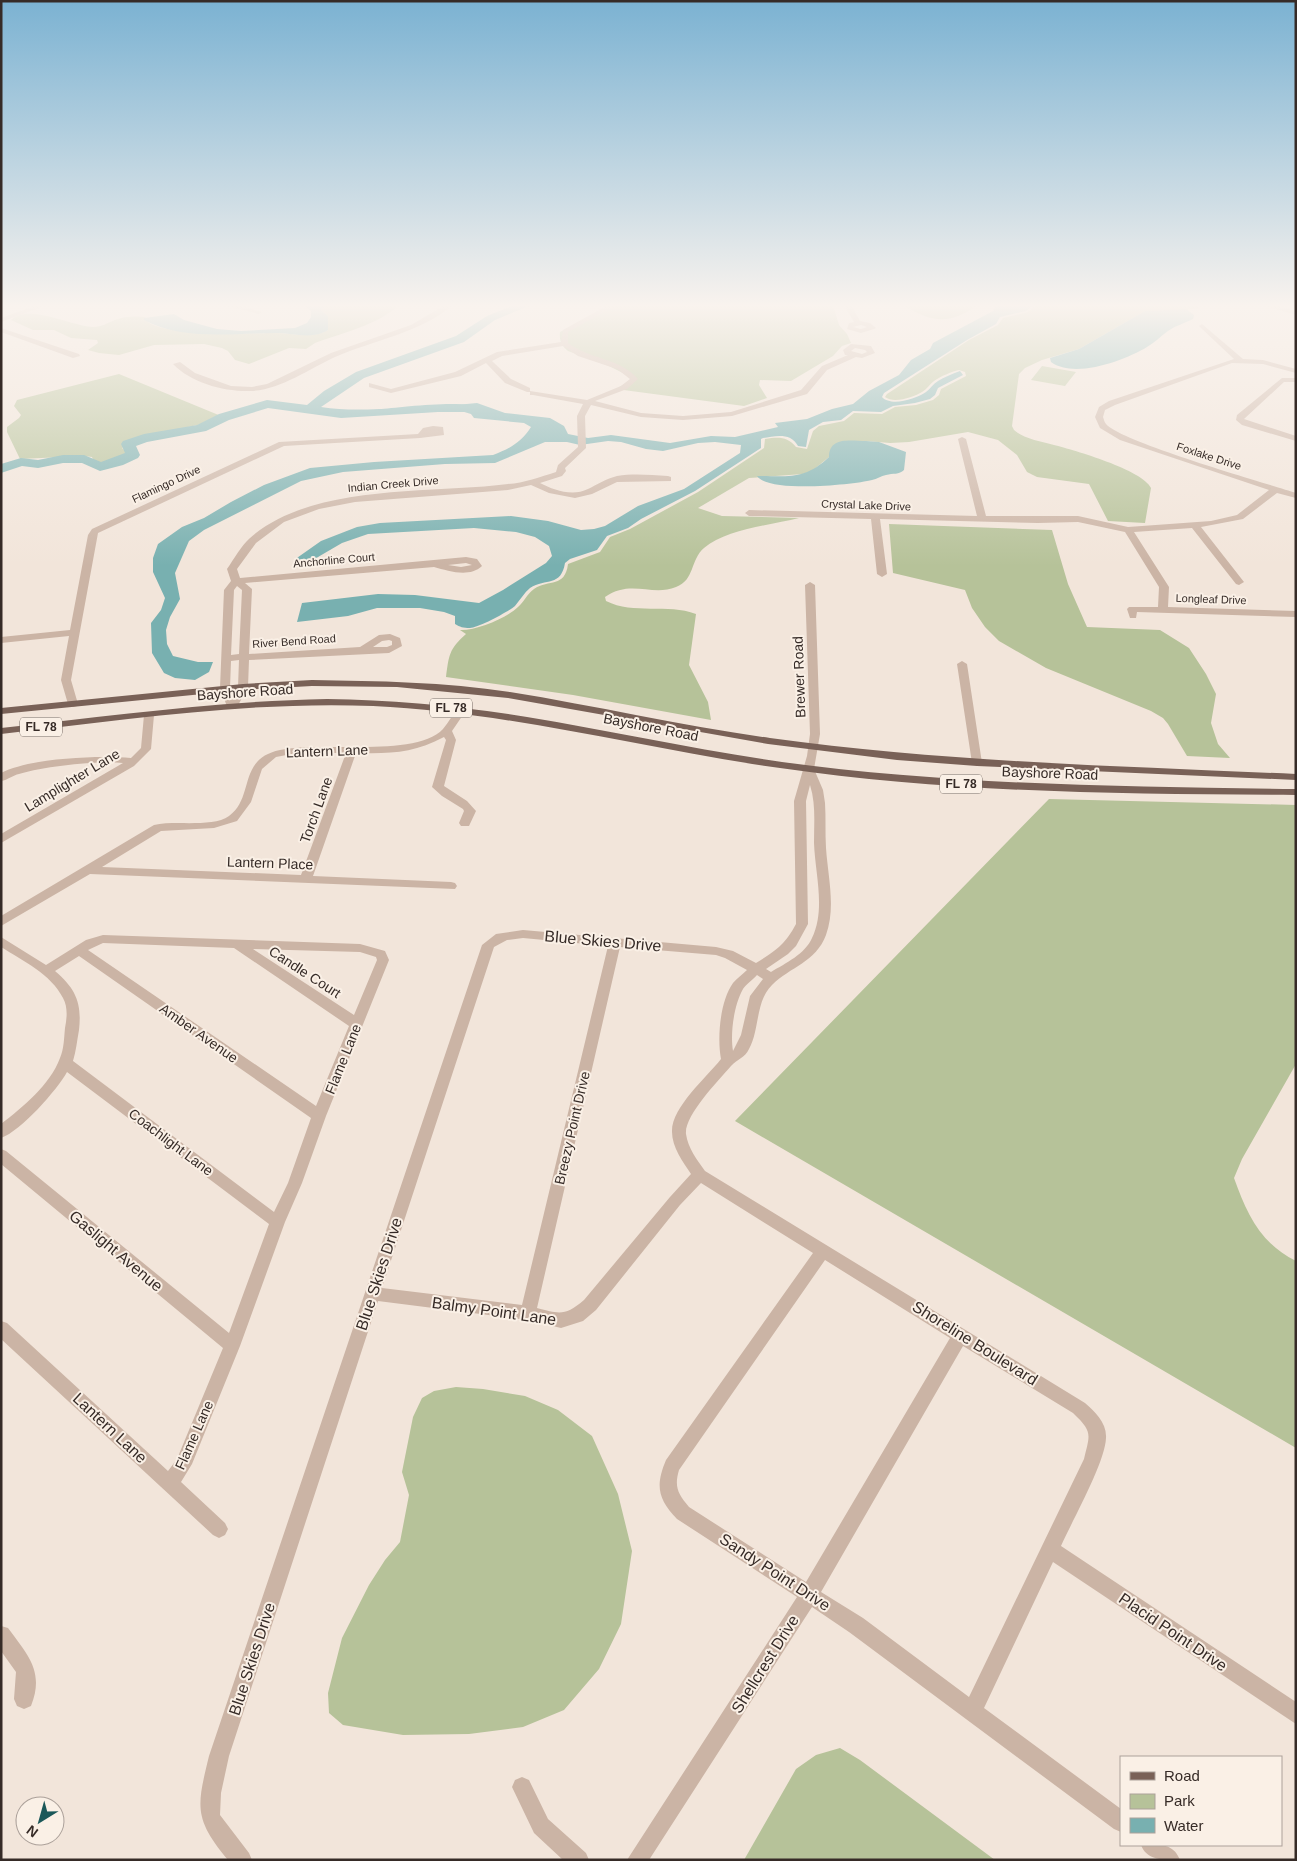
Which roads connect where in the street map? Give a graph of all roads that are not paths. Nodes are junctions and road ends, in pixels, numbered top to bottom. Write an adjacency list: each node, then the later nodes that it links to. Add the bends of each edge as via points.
1 (530, 392): 7 (street)
2 (612, 392): 6 (street)
3 (804, 392): 8 (street, via 732,414 683,418 633,414)
4 (1143, 392): 14 (street, Foxlake Drive, via 1112,403 1100,413 1100,421 1123,438)
5 (1268, 392): 11 (street, via 1240,420)
6 (603, 395): 7 (street); 8 (street)
7 (592, 402): 8 (street); 13 (street, Indian Creek Drive, via 582,412 580,451 561,467 559,474)
8 (603, 405)
9 (420, 436): 29 (street, Flamingo Drive, via 282,444 101,527 92,535)
10 (962, 438): 18 (street)
11 (1296, 438)
12 (668, 479): 13 (street, via 618,479 576,495)
13 (532, 482): 23 (street, Indian Creek Drive, via 499,488 364,497 309,510 266,530 244,549 232,569)
14 (1275, 490): 15 (street, Foxlake Drive); 19 (street, Crystal Lake Drive, via 1240,517)
15 (1296, 496)
16 (749, 513): 17 (street, Crystal Lake Drive)
17 (876, 516): 18 (street, Crystal Lake Drive); 22 (street)
18 (982, 519): 20 (street, Crystal Lake Drive, via 1078,519)
19 (1195, 526): 20 (street, Crystal Lake Drive); 24 (street)
20 (1128, 530): 26 (street, via 1164,587)
21 (434, 564): 23 (street, Anchorline Court)
22 (882, 574)
23 (236, 581): 32 (street, via 247,589); 33 (street, Indian Creek Drive, via 229,590)
24 (1240, 582)
25 (810, 585): 45 (street, Brewer Road, via 814,655)
26 (1163, 610): 27 (street, Longleaf Drive); 28 (street, Longleaf Drive, via 1132,609)
27 (1296, 614)
28 (1133, 616)
29 (74, 632): 30 (street); 38 (street, Flamingo Drive, via 66,680)
30 (1, 640)
31 (362, 650): 32 (street, River Bend Road)
32 (244, 657): 33 (street, River Bend Road); 35 (street)
33 (227, 658): 36 (street, Indian Creek Drive)
34 (962, 664): 48 (street)
35 (243, 686): 36 (main road, Bayshore Road / FL 78); 37 (main road, Bayshore Road / FL 78, via 397,684); 39 (street)
36 (225, 688): 38 (main road, Bayshore Road / FL 78); 39 (street, Indian Creek Drive)
37 (508, 695): 40 (main road, via 483,697); 45 (main road, Bayshore Road / FL 78)
38 (73, 704): 41 (main road, Bayshore Road / FL 78)
39 (232, 707): 40 (main road, Bayshore Road / FL 78, via 339,702); 42 (main road, Bayshore Road / FL 78)
40 (462, 709): 44 (street, Lantern Lane); 49 (main road, Bayshore Road / FL 78)
41 (1, 711)
42 (149, 715): 43 (main road, Bayshore Road / FL 78); 47 (street, Lamplighter Lane, via 146,749)
43 (1, 731)
44 (447, 731): 46 (street, Lantern Lane, via 416,747); 55 (street, via 451,740 438,787 443,794 466,804 470,811)
45 (813, 748): 48 (main road, Bayshore Road / FL 78); 49 (street, Brewer Road)
46 (352, 750): 57 (street, Lantern Lane, via 305,750 269,756 257,768 238,814 229,821 216,825 182,824 158,828); 58 (street, Torch Lane)
47 (132, 761): 52 (street, Lamplighter Lane, via 110,759 36,766); 56 (street, Lamplighter Lane)
48 (977, 763): 50 (main road, Bayshore Road / FL 78)
49 (809, 769): 53 (main road, Bayshore Road / FL 78, via 1003,786); 65 (street, via 800,801 802,924 792,943); 67 (street, Shoreline Boulevard, via 817,790 819,808 824,917 820,936 808,954)
50 (1251, 775): 51 (main road, Bayshore Road / FL 78); 53 (main road)
51 (1296, 777)
52 (1, 778)
53 (1257, 792): 54 (main road, Bayshore Road / FL 78)
54 (1296, 792)
55 (465, 823)
56 (1, 839)
57 (88, 870): 58 (street, Lantern Place); 60 (street, Lantern Lane)
58 (306, 879): 59 (street, Lantern Place)
59 (451, 886)
60 (1, 922)
61 (1, 941): 66 (street)
62 (615, 943): 65 (street, Blue Skies Drive, via 716,951 729,954); 77 (street, Blue Skies Drive, via 510,934 488,945); 78 (street, Breezy Point Drive)
63 (237, 944): 64 (street, Flame Lane, via 103,939); 68 (street, Candle Court); 68 (street, Flame Lane, via 360,948 381,954 383,960)
64 (78, 950): 66 (street, Flame Lane); 71 (street, Amber Avenue)
65 (756, 969): 67 (street, Blue Skies Drive); 69 (street, via 738,986 730,1008 725,1043)
66 (46, 971): 70 (street, via 68,995 72,1005 72,1039)
67 (772, 978): 69 (street, Shoreline Boulevard, via 755,1000 742,1052)
68 (357, 1024): 71 (street, Flame Lane)
69 (728, 1060): 74 (street, Shoreline Boulevard, via 693,1099 680,1122 681,1145)
70 (65, 1063): 72 (street, via 49,1086); 75 (street, Coachlight Lane)
71 (319, 1116): 75 (street, Flame Lane)
72 (1, 1132)
73 (1, 1155): 81 (street, Gaslight Avenue)
74 (700, 1175): 76 (street, Shoreline Boulevard); 78 (street, Balmy Point Lane, via 590,1305 577,1316 561,1320)
75 (277, 1222): 81 (street, Flame Lane)
76 (824, 1251): 80 (street, Shoreline Boulevard); 85 (street, Sandy Point Drive, via 672,1466 667,1482 670,1499 682,1513)
77 (373, 1294): 78 (street, Balmy Point Lane); 93 (street, Blue Skies Drive, via 219,1756 210,1816 227,1845)
78 (528, 1313)
79 (1, 1328): 82 (street, Lantern Lane, via 145,1462)
80 (961, 1335): 84 (street, Shoreline Boulevard, via 1080,1408 1093,1421 1098,1437 1092,1460); 85 (street, Shellcrest Drive)
81 (232, 1346): 82 (street, Flame Lane, via 183,1464)
82 (171, 1482): 83 (street, Lantern Lane)
83 (219, 1528)
84 (1051, 1550): 88 (street, Shoreline Boulevard); 89 (street, Placid Point Drive)
85 (809, 1594): 88 (street, Sandy Point Drive); 95 (street, Shellcrest Drive)
86 (1, 1635): 87 (street, via 26,1669)
87 (24, 1699)
88 (973, 1711): 91 (street, Sandy Point Drive)
89 (1296, 1714)
90 (522, 1787): 94 (street, via 541,1826)
91 (1120, 1821)
92 (1152, 1846): 96 (street)
93 (242, 1860)
94 (579, 1860)
95 (637, 1860)
96 (1170, 1860)

